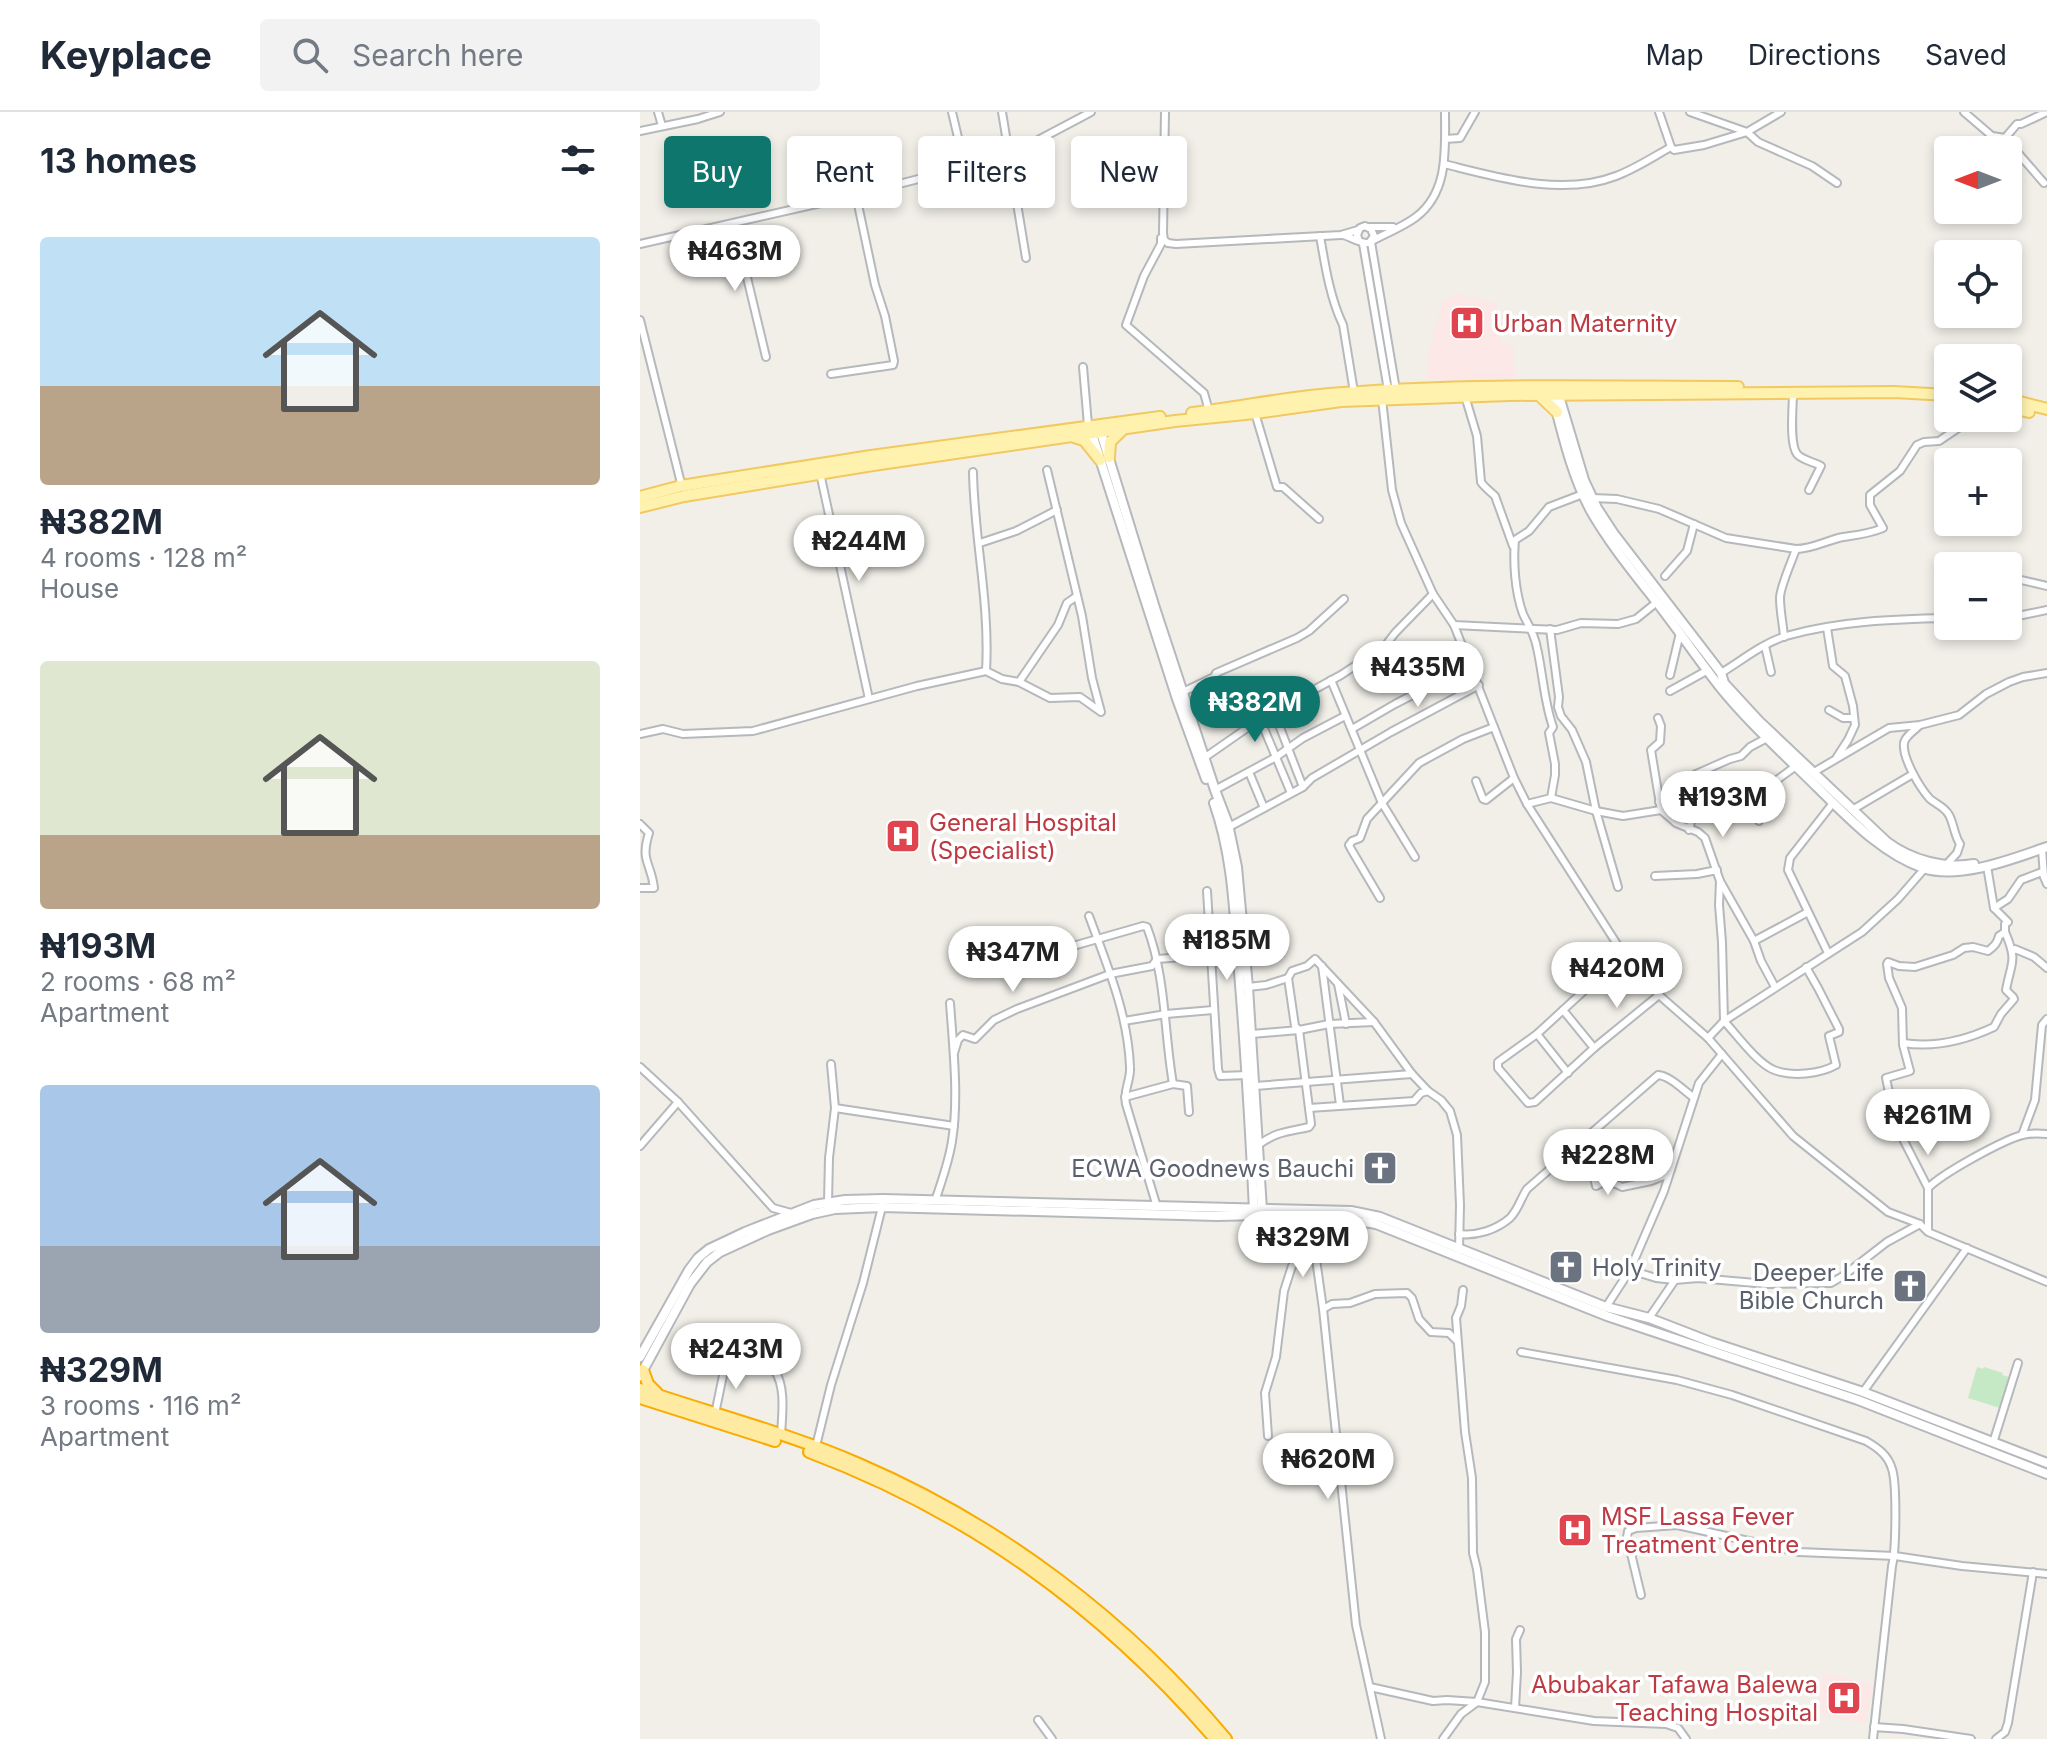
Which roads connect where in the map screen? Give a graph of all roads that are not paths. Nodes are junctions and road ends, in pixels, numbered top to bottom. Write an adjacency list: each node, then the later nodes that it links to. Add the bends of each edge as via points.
1 (658, 112): 14 (street)
2 (720, 112): 14 (street)
3 (952, 112): 17 (street)
4 (1002, 112): 18 (street)
5 (1091, 112): 19 (street)
6 (1165, 112): 31 (street)
7 (1445, 112): 22 (street)
8 (1475, 112): 22 (street, via 1460,138)
9 (1659, 112): 23 (street)
10 (1781, 112): 16 (street)
11 (1964, 112): 20 (street)
12 (2047, 112): 21 (street, via 2017,124)
13 (1694, 113): 16 (street)
14 (662, 126): 15 (street)
15 (640, 131)
16 (1747, 132): 23 (street, via 1704,145); 26 (street)
17 (958, 136)
18 (1005, 136)
19 (1046, 136)
20 (1992, 136)
21 (2007, 136)
22 (1445, 139): 25 (street)
23 (1671, 147): 25 (street, via 1615,177 1555,186)
24 (2022, 158): 27 (street)
25 (1444, 164): 34 (street, via 1426,208)
26 (1837, 183)
27 (2044, 183)
28 (799, 208): 32 (street)
29 (859, 208): 44 (street, via 894,361)
30 (1017, 208): 40 (street)
31 (1163, 222): 37 (street, via 1164,240 1176,244); 57 (street, via 1161,244 1126,325 1204,393)
32 (734, 223): 39 (street); 42 (street)
33 (1370, 227): 34 (street); 35 (street); 38 (street, via 1374,234)
34 (1396, 227): 38 (street)
35 (1358, 230): 36 (street); 38 (street)
36 (1341, 235): 37 (street); 38 (street)
37 (1320, 236): 47 (street)
38 (1366, 242): 48 (street)
39 (640, 244)
40 (1026, 258)
41 (640, 320): 71 (street)
42 (766, 357)
43 (1083, 367): 61 (street)
44 (831, 374)
45 (1934, 388): 46 (main road)
46 (1555, 391): 48 (main road, via 1508,386); 51 (main road); 52 (main road); 58 (street)
47 (1354, 392): 48 (main road); 57 (main road)
48 (1389, 393): 53 (main road); 59 (main road); 84 (street, via 1392,490)
49 (1793, 393): 50 (main road); 52 (main road); 70 (street, via 1795,451 1821,466)
50 (1934, 394)
51 (1539, 395): 53 (main road); 58 (main road)
52 (1581, 395): 58 (main road)
53 (1465, 396): 80 (street, via 1477,436 1481,482 1495,496)
54 (2022, 403): 55 (main road)
55 (2047, 409)
56 (2022, 410): 60 (main road)
57 (1209, 411): 61 (main road)
58 (1561, 412): 72 (street)
59 (1255, 413): 62 (main road); 76 (street, via 1277,487)
60 (2047, 416)
61 (1094, 428): 62 (main road); 64 (main road); 65 (main road); 66 (street)
62 (1123, 429): 66 (main road)
63 (1952, 432): 79 (street, via 1917,445 1900,471 1870,495 1883,528)
64 (1072, 437): 65 (main road); 66 (main road, via 1084,440)
65 (906, 456): 69 (main road); 71 (main road)
66 (1104, 458): 109 (street); 176 (street, via 1177,699 1222,824)
67 (1047, 470): 75 (street)
68 (973, 472): 78 (street)
69 (820, 473): 71 (main road); 110 (street)
70 (1809, 490)
71 (683, 491): 73 (main road); 74 (main road)
72 (1588, 496): 77 (street, via 1659,509); 80 (street, via 1545,510 1515,540); 87 (street, via 1606,535); 102 (street)
73 (640, 497)
74 (640, 507)
75 (1057, 510): 78 (street); 85 (street)
76 (1319, 519)
77 (1694, 524): 79 (street, via 1726,538); 81 (street, via 1687,551)
78 (980, 543): 100 (street)
79 (1796, 549): 96 (street, via 1781,588)
80 (1514, 550): 92 (street, via 1523,612)
81 (1665, 576)
82 (2022, 580): 83 (street)
83 (2047, 586)
84 (1433, 594): 91 (street); 105 (street, via 1385,646)
85 (1077, 596): 106 (street, via 1067,603); 106 (street, via 1101,712 1080,697 1050,698)
86 (1344, 599): 109 (street, via 1297,638)
87 (1657, 602): 94 (street, via 1630,622); 95 (street)
88 (2047, 610): 89 (street)
89 (2022, 615)
90 (1934, 618): 93 (street)
91 (1454, 625): 92 (street); 98 (street)
92 (1533, 628): 94 (street); 138 (street, via 1553,727)
93 (1827, 628): 96 (street); 116 (street, via 1833,666 1845,676)
94 (1550, 629): 148 (street, via 1558,707 1585,758)
95 (1680, 633): 99 (street); 104 (street)
96 (1784, 637): 97 (street)
97 (1765, 646): 101 (street); 102 (street)
98 (1471, 665): 107 (street); 119 (street)
99 (1708, 670): 108 (street); 121 (street)
100 (986, 671): 106 (street); 110 (street)
101 (1771, 672)
102 (1721, 673): 130 (street, via 1759,721)
103 (2047, 673): 117 (street, via 2009,682 1959,715)
104 (1670, 675)
105 (1331, 680): 112 (street); 113 (street)
106 (1019, 682)
107 (1479, 685): 118 (street); 124 (street)
108 (1670, 691)
109 (1183, 692): 126 (street)
110 (869, 699): 120 (street, via 753,731 683,734 663,729)
111 (1829, 710): 116 (street)
112 (1274, 712): 115 (street); 123 (street)
113 (1345, 716): 119 (street); 123 (street)
114 (1658, 718): 140 (street, via 1660,742 1651,750)
115 (1260, 719): 125 (street); 126 (street)
116 (1854, 722): 122 (street); 127 (street)
117 (1920, 725): 122 (street, via 1892,727); 132 (street, via 1903,745)
118 (1494, 727): 133 (street); 141 (street, via 1419,763)
119 (1352, 729): 124 (street)
120 (640, 734)
121 (1767, 738): 128 (street); 131 (street, via 1741,756)
122 (1867, 740): 127 (street)
123 (1288, 749): 125 (street); 135 (street)
124 (1360, 751): 135 (street); 141 (street)
125 (1276, 757): 129 (street); 137 (street)
126 (1204, 758): 136 (street)
127 (1835, 760): 130 (street)
128 (1796, 766): 139 (street); 142 (street)
129 (1249, 772): 136 (street); 145 (street)
130 (1814, 772): 147 (street)
131 (1696, 774): 140 (street); 152 (street)
132 (1913, 774): 147 (street); 155 (street, via 1951,819 1960,844)
133 (1514, 778): 134 (street, via 1484,800); 143 (street)
134 (1476, 781)
135 (1303, 787): 137 (street)
136 (1215, 790): 151 (street)
137 (1291, 793): 145 (street)
138 (1551, 798): 143 (street); 148 (street)
139 (1748, 801): 144 (street); 149 (street)
140 (1659, 802): 146 (street)
141 (1382, 803): 154 (street); 165 (street, via 1367,819 1360,838 1349,845)
142 (1833, 803): 157 (street, via 1886,849); 167 (street, via 1788,862)
143 (1527, 804): 187 (street, via 1624,955)
144 (1737, 806)
145 (1264, 808): 151 (street)
146 (1661, 810): 148 (street, via 1623,816); 152 (street)
147 (1852, 810): 155 (street, via 1895,848)
148 (1596, 811): 162 (street)
149 (1759, 821)
150 (640, 824): 163 (street, via 649,833 644,853 654,888)
151 (1229, 827): 184 (street)
152 (1689, 830): 158 (street, via 1705,838)
153 (2045, 846): 155 (street, via 1988,862); 156 (street); 161 (street)
154 (1415, 857)
155 (1946, 865)
156 (1987, 866): 157 (street, via 1962,871); 166 (street)
157 (1925, 868): 173 (street, via 1862,932)
158 (1717, 870): 159 (street); 160 (street)
159 (1655, 876)
160 (1720, 881): 171 (street); 194 (street)
161 (2046, 881): 166 (street, via 2042,872 2021,880)
162 (1618, 887)
163 (640, 888)
164 (1207, 891): 174 (street)
165 (1380, 898)
166 (1994, 908): 169 (street, via 2008,922)
167 (1808, 912): 171 (street); 173 (street)
168 (1089, 916): 170 (street)
169 (2005, 932): 172 (street); 202 (street, via 1988,951 1964,948 1915,967 1888,962 1888,976 1902,1008)
170 (1097, 939): 175 (street, via 1147,927); 180 (street); 181 (street)
171 (1754, 941): 185 (street)
172 (2012, 952): 179 (street, via 2025,952); 202 (street, via 2006,990 2014,999 1994,1027 1945,1044)
173 (1828, 953): 178 (street)
174 (1211, 955): 175 (street); 176 (street, via 1215,961); 189 (street)
175 (1157, 959): 181 (street, via 1152,966); 191 (street)
176 (1238, 962): 210 (street)
177 (1322, 966): 182 (street, via 1315,959); 183 (street); 196 (street)
178 (1806, 967): 185 (street); 194 (street, via 1839,1029 1829,1036 1835,1066 1816,1073 1775,1070)
179 (2047, 968)
180 (1004, 969)
181 (1110, 974): 193 (street); 204 (street, via 1005,1014 975,1039 963,1035)
182 (1288, 978): 184 (street); 198 (street)
183 (1338, 984): 195 (street); 197 (street)
184 (1248, 987): 199 (street)
185 (1775, 987): 194 (street)
186 (1587, 988): 190 (street)
187 (1659, 995): 201 (street); 203 (street)
188 (950, 1003): 204 (street)
189 (1213, 1010): 191 (street); 210 (street, via 1220,1076)
190 (1563, 1010): 200 (street); 203 (street)
191 (1166, 1014): 193 (street); 213 (street)
192 (2047, 1019): 225 (street, via 2042,1025 2035,1100)
193 (1124, 1021): 216 (street, via 1131,1069)
194 (1724, 1021): 201 (street)
195 (1374, 1022): 197 (street); 209 (street)
196 (1329, 1024): 197 (street); 198 (street); 211 (street)
197 (1346, 1024)
198 (1299, 1030): 199 (street); 212 (street)
199 (1252, 1034): 214 (street)
200 (1537, 1034): 208 (street); 208 (street, via 1498,1062 1498,1068 1531,1104)
201 (1708, 1038): 205 (street)
202 (1903, 1043): 230 (street, via 1910,1071 1886,1078 1903,1139)
203 (1594, 1048): 208 (street)
204 (954, 1053): 223 (street)
205 (1722, 1054): 217 (street); 243 (street, via 1793,1136 1888,1212)
206 (831, 1064): 220 (street)
207 (640, 1067): 218 (street)
208 (1568, 1073)
209 (1412, 1074): 211 (street); 215 (street)
210 (1248, 1075): 231 (street)
211 (1337, 1079): 212 (street); 219 (street)
212 (1305, 1082): 214 (street); 221 (street)
213 (1173, 1084): 216 (street); 222 (street, via 1187,1086)
214 (1255, 1086): 226 (street)
215 (1428, 1091): 219 (street, via 1414,1101); 245 (street, via 1441,1100 1457,1135)
216 (1125, 1097): 235 (street)
217 (1693, 1097): 228 (street, via 1658,1075); 229 (street)
218 (678, 1102): 227 (street); 236 (street)
219 (1340, 1105): 221 (street)
220 (835, 1108): 223 (street); 233 (street)
221 (1309, 1108): 226 (street, via 1309,1127 1277,1134)
222 (1189, 1112)
223 (954, 1126): 232 (street)
224 (2047, 1134): 225 (street)
225 (2022, 1135): 230 (street)
226 (1258, 1145): 231 (street)
227 (640, 1146)
228 (1574, 1148): 229 (street, via 1592,1169 1596,1186 1637,1185); 245 (street, via 1527,1189 1509,1219 1483,1233)
229 (1669, 1174): 249 (street)
230 (1928, 1188): 244 (street)
231 (1257, 1191): 237 (street); 238 (street); 239 (street)
232 (935, 1201): 234 (street); 235 (street)
233 (828, 1202): 234 (street); 240 (street)
234 (882, 1203): 239 (street, via 1217,1216); 251 (street, via 826,1211 768,1230 720,1252); 272 (street)
235 (1157, 1207): 237 (street)
236 (773, 1208): 240 (street); 242 (street)
237 (1240, 1208): 239 (street)
238 (1280, 1209): 239 (street); 248 (street, via 1363,1212)
239 (1258, 1211): 241 (street)
240 (792, 1213): 242 (street)
241 (1313, 1217): 246 (street); 248 (street, via 1368,1221)
242 (770, 1222): 251 (street, via 709,1249 698,1258)
243 (1920, 1224): 244 (street); 250 (street, via 1831,1283)
244 (1928, 1232): 247 (street)
245 (1459, 1234): 248 (street)
246 (1314, 1245): 255 (street); 270 (street, via 1292,1266 1284,1291 1276,1357 1265,1393)
247 (1967, 1248): 252 (street); 265 (street)
248 (1458, 1254): 254 (street); 265 (street, via 1607,1316)
249 (1630, 1270): 250 (street); 254 (street)
250 (1675, 1280): 256 (street)
251 (687, 1282): 259 (street); 263 (street)
252 (2047, 1282)
253 (1463, 1290): 257 (street, via 1456,1318)
254 (1606, 1307): 256 (street)
255 (1323, 1309): 257 (street, via 1375,1294 1407,1293 1431,1332 1449,1333); 281 (street, via 1356,1625)
256 (1649, 1318): 265 (street)
257 (1458, 1347): 282 (street, via 1472,1478 1473,1553 1485,1632 1484,1687)
258 (1521, 1352): 276 (street, via 1677,1380 1866,1441 1886,1456 1892,1469)
259 (640, 1357)
260 (726, 1361): 268 (street)
261 (2018, 1363): 271 (street)
262 (775, 1371): 269 (street)
263 (642, 1373): 266 (highway)
264 (640, 1389): 266 (highway)
265 (1860, 1396): 271 (street); 274 (street)
266 (662, 1397): 268 (highway)
267 (640, 1398): 272 (highway)
268 (715, 1414): 269 (highway)
269 (781, 1436): 272 (highway)
270 (1268, 1436)
271 (1993, 1443): 273 (street)
272 (814, 1450): 275 (highway, via 858,1463)
273 (2047, 1463)
274 (2047, 1474)
275 (945, 1510): 287 (highway, via 1079,1605 1153,1671); 288 (highway, via 1003,1540 1086,1601 1157,1664)
276 (1895, 1556): 277 (street); 279 (street, via 1799,1552 1677,1525 1631,1529 1627,1537); 285 (street)
277 (2033, 1572): 278 (street); 294 (street, via 2008,1723)
278 (2047, 1574)
279 (1641, 1595)
280 (1520, 1630): 283 (street)
281 (1370, 1687): 282 (street, via 1433,1701); 289 (street)
282 (1477, 1702): 283 (street); 290 (street)
283 (1515, 1708): 291 (street, via 1594,1721 1666,1724)
284 (1038, 1720): 286 (street)
285 (1874, 1727): 292 (street); 293 (street)
286 (1052, 1739)
287 (1215, 1739)
288 (1226, 1739)
289 (1381, 1739)
290 (1443, 1739)
291 (1686, 1739)
292 (1873, 1739)
293 (1971, 1739)
294 (1996, 1739)

